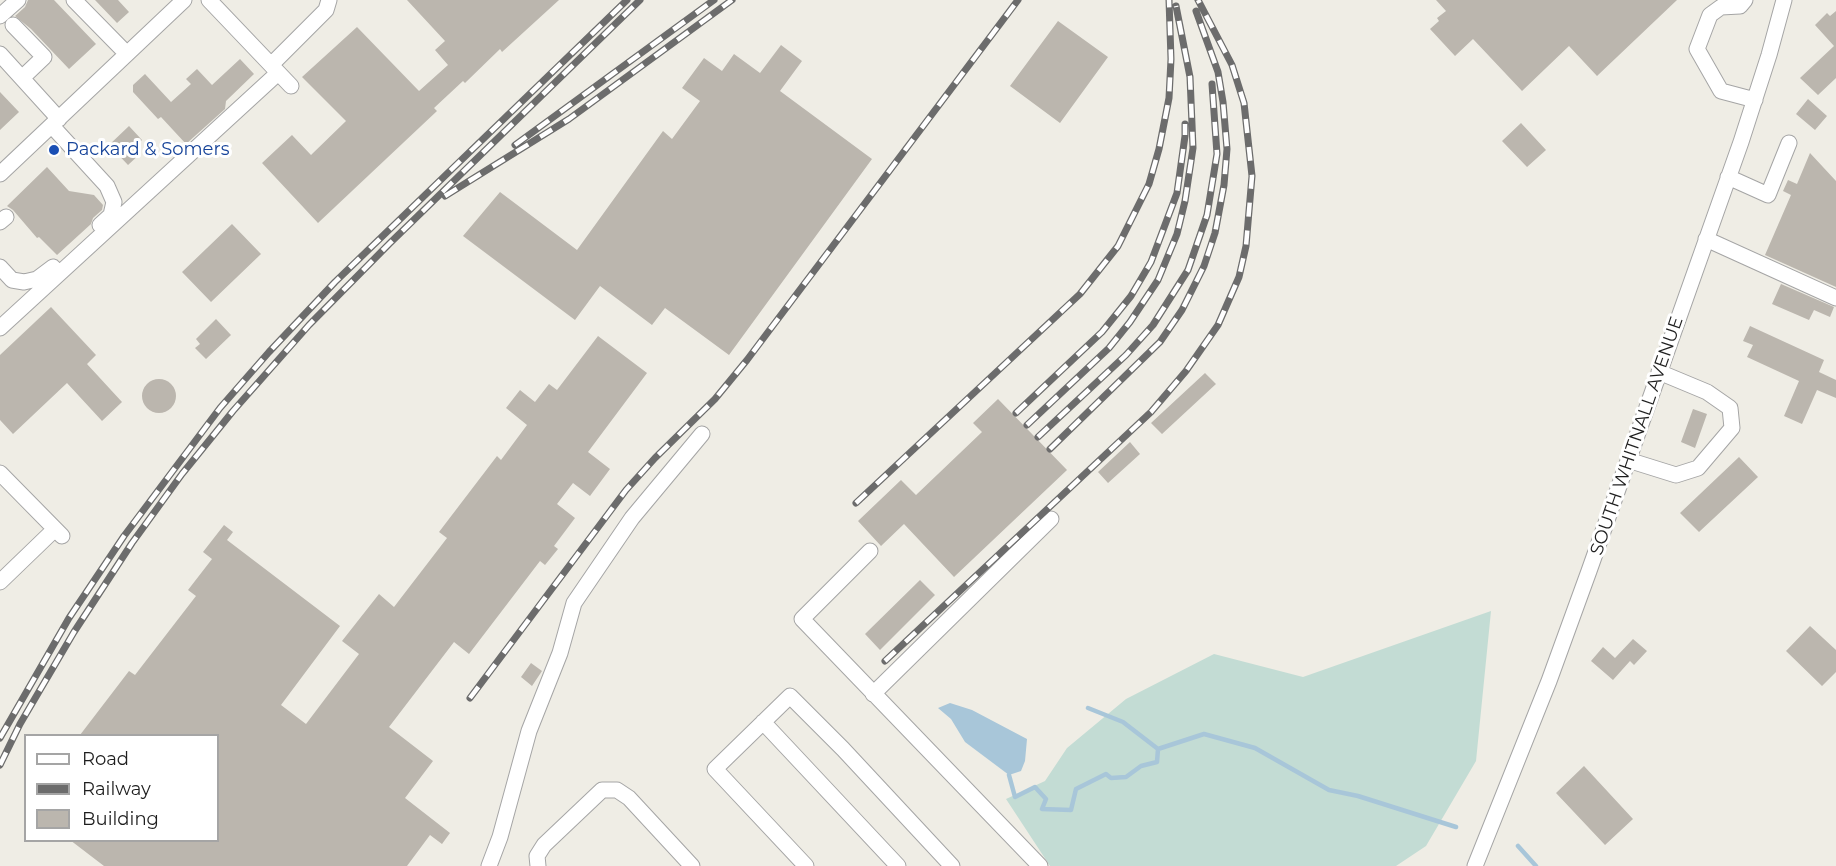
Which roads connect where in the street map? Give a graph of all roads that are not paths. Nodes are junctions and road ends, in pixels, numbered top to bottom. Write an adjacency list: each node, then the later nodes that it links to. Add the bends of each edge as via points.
1 (18, 0): 8 (street)
2 (74, 0): 10 (street)
3 (184, 0): 10 (street)
4 (209, 0): 11 (street)
5 (329, 0): 11 (street, via 326,10)
6 (1745, 0): 14 (street, via 1740,6 1721,7 1710,15 1697,49 1721,91)
7 (1784, 0): 14 (street, SOUTH WHITNALL AVENUE)
8 (6, 21): 12 (street, via 44,57)
9 (0, 54): 12 (street)
10 (128, 54): 15 (street)
11 (275, 69): 13 (street); 22 (street)
12 (22, 78): 15 (street)
13 (291, 86)
14 (1755, 100): 18 (street, SOUTH WHITNALL AVENUE)
15 (55, 122): 17 (street); 20 (street, via 107,186 114,202 111,215 38,279 12,280)
16 (1789, 143): 18 (street, via 1768,195)
17 (0, 174)
18 (1728, 177): 19 (street, SOUTH WHITNALL AVENUE)
19 (1706, 239): 21 (street); 23 (street, SOUTH WHITNALL AVENUE)
20 (0, 267)
21 (1836, 298)
22 (0, 328)
23 (1659, 372): 25 (street, SOUTH WHITNALL AVENUE); 25 (street, via 1707,392 1730,408 1732,428 1698,468 1676,475)
24 (702, 434): 32 (street, via 632,518 574,603 560,653 529,730)
25 (1628, 460): 39 (street, SOUTH WHITNALL AVENUE, via 1549,681)
26 (0, 473): 29 (street, via 58,532)
27 (1051, 519): 30 (street)
28 (870, 551): 30 (street, via 802,619)
29 (0, 582)
30 (873, 694): 38 (street)
31 (763, 722): 35 (street, via 715,769); 36 (street); 37 (street, via 790,696)
32 (489, 866)
33 (538, 866): 34 (street, via 537,856 544,844 602,790 617,790 629,798)
34 (692, 866)
35 (806, 866)
36 (898, 866)
37 (952, 866)
38 (1040, 866)
39 (1474, 866)

